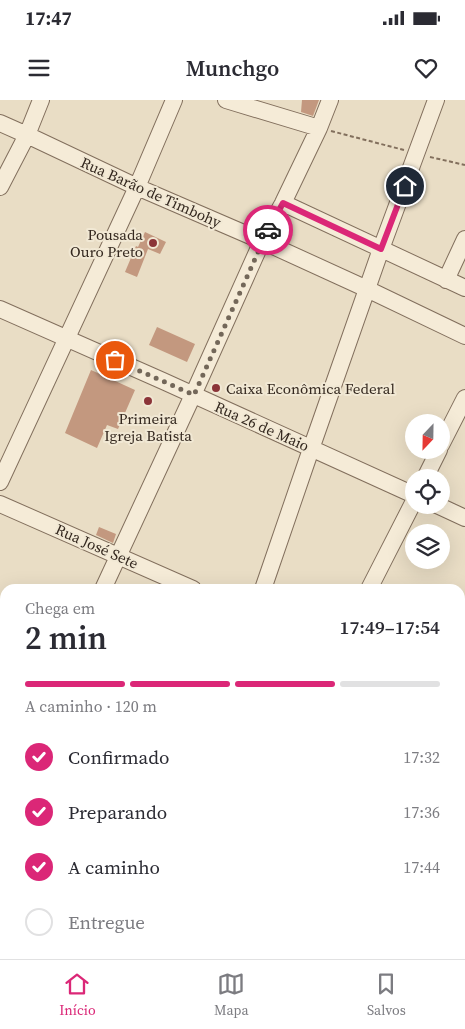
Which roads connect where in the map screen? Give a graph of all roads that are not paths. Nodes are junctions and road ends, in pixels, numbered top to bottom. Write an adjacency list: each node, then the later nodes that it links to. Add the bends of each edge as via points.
1 (41, 100): 9 (street)
2 (174, 100): 11 (street)
3 (226, 100): 6 (street)
4 (330, 100): 8 (street)
5 (436, 100): 15 (street)
6 (266, 105): 8 (street)
7 (0, 123): 9 (street, Rua Barão de Timbohy)
8 (319, 128): 12 (street)
9 (27, 135): 10 (street); 11 (street, Rua Barão de Timbohy)
10 (0, 187)
11 (137, 187): 14 (street, Rua Barão de Timbohy); 21 (street)
12 (283, 203): 14 (street); 15 (street)
13 (465, 238): 16 (street)
14 (262, 241): 18 (street, Rua Barão de Timbohy); 22 (street)
15 (381, 249): 16 (street); 18 (street)
16 (446, 280): 17 (street)
17 (465, 288)
18 (368, 289): 20 (street, Rua Barão de Timbohy); 25 (street)
19 (0, 309): 21 (street, Rua 26 de Maio)
20 (465, 336)
21 (67, 339): 22 (street, Rua 26 de Maio); 26 (street)
22 (194, 395): 25 (street, Rua 26 de Maio); 32 (street)
23 (465, 398): 24 (street)
24 (450, 428)
25 (311, 448): 27 (street, Rua 26 de Maio); 35 (street)
26 (0, 482)
27 (405, 491)
28 (0, 504): 32 (street, Rua José Sete)
29 (450, 511): 31 (street)
30 (407, 514): 36 (street)
31 (465, 518)
32 (118, 556): 33 (street); 34 (street, Rua José Sete)
33 (105, 584)
34 (182, 584)
35 (265, 584)
36 (372, 584)

